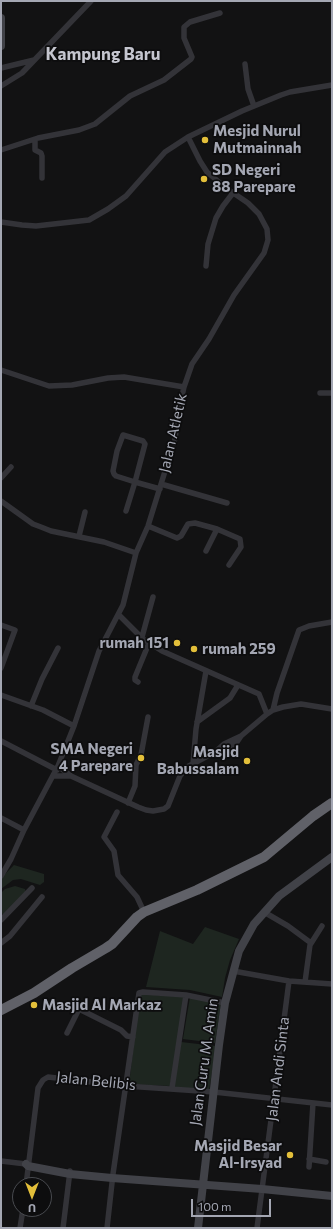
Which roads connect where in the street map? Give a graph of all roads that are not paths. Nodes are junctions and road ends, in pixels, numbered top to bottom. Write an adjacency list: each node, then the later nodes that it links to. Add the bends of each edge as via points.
1 (91, 1): 5 (street)
2 (220, 12): 12 (street, via 190,22 184,27 184,38 192,58 164,80 130,96 89,127)
3 (1, 18): 4 (main road)
4 (1, 46)
5 (34, 60): 7 (street); 9 (street, via 22,73)
6 (245, 64): 10 (street, via 248,89)
7 (1, 68)
8 (332, 85): 10 (street, via 290,92)
9 (1, 86)
10 (254, 106): 11 (street)
11 (188, 137): 15 (street, Jalan Atletik, via 208,172); 16 (street, via 165,152 126,196 89,220 36,226)
12 (34, 139): 13 (street); 14 (street, via 36,150 42,156)
13 (1, 150)
14 (42, 178)
15 (233, 193): 17 (street, via 216,218 208,244); 19 (street, Jalan Atletik, via 259,214 267,229 268,240 264,252 197,354)
16 (1, 222)
17 (206, 266)
18 (1, 370): 19 (street, via 49,386 124,377)
19 (184, 387): 25 (street, Jalan Atletik, via 175,439)
20 (320, 393): 21 (street)
21 (332, 393)
22 (11, 467): 23 (street)
23 (1, 478)
24 (135, 482): 24 (street, via 116,476 113,472 123,435 143,441 145,444); 25 (street); 28 (street)
25 (160, 487): 27 (street); 30 (street, Jalan Atletik)
26 (1, 501): 32 (street, via 34,524 51,531)
27 (227, 503)
28 (126, 511)
29 (85, 512): 32 (street)
30 (148, 526): 31 (street, via 178,538 190,523); 34 (street, Jalan Atletik)
31 (217, 529): 33 (street); 35 (street, via 241,540 241,547)
32 (79, 536): 34 (street)
33 (206, 551)
34 (136, 553): 37 (street, Jalan Atletik, via 126,596)
35 (229, 565)
36 (153, 597): 40 (street)
37 (118, 615): 40 (street); 54 (street, Jalan Atletik, via 99,652)
38 (332, 622): 50 (street, via 299,630 276,693)
39 (1, 625): 43 (street, via 15,630)
40 (142, 638): 41 (street)
41 (149, 643): 44 (street); 45 (street, via 135,677)
42 (58, 648): 48 (street)
43 (1, 668)
44 (206, 671): 46 (street); 53 (street)
45 (138, 682)
46 (238, 685): 51 (street, via 259,694); 53 (street, via 230,698)
47 (1, 695): 48 (street)
48 (31, 706): 54 (street)
49 (332, 709): 50 (street, via 301,704)
50 (273, 710): 51 (street)
51 (267, 714): 56 (street, via 232,746)
52 (148, 717): 60 (street, via 141,755 136,765 135,786)
53 (197, 722): 56 (street)
54 (74, 726): 57 (street, Jalan Atletik)
55 (1, 741): 57 (street)
56 (193, 764): 60 (street, via 180,776 166,808 149,811)
57 (58, 768): 58 (street, Jalan Atletik); 59 (street)
58 (54, 776): 59 (street); 64 (street, Jalan Atletik)
59 (71, 776): 60 (street)
60 (128, 802)
61 (332, 803): 69 (highway, via 264,856 197,890)
62 (117, 812): 69 (street, via 104,837 114,851 118,875 137,897)
63 (1, 818): 64 (street)
64 (24, 830): 66 (street, Jalan Atletik)
65 (332, 857): 70 (main road, Jalan Guru M. Amin, via 279,896)
66 (1, 876)
67 (32, 888): 71 (street)
68 (42, 897): 73 (street, via 10,936)
69 (144, 912): 81 (highway, via 136,917 112,944 34,993)
70 (264, 912): 74 (street); 75 (main road, Jalan Guru M. Amin, via 242,944)
71 (1, 920)
72 (322, 926): 74 (street)
73 (1, 943)
74 (311, 943): 77 (street)
75 (233, 971): 76 (street); 80 (main road, Jalan Guru M. Amin)
76 (289, 981): 77 (street); 87 (street, Jalan Andi Sinta)
77 (305, 982): 78 (street)
78 (332, 984)
79 (186, 996): 80 (street); 83 (street, via 140,993); 85 (street)
80 (225, 1003): 86 (main road, Jalan Guru M. Amin)
81 (1, 1010)
82 (67, 1033): 83 (street, via 79,1009)
83 (133, 1037): 84 (street)
84 (126, 1086): 85 (street, Jalan Belibis); 93 (street, Jalan Belibis, via 50,1076 43,1080 38,1088); 96 (street)
85 (172, 1088): 86 (street, Jalan Belibis)
86 (214, 1092): 87 (street, Jalan Belibis); 98 (main road, Jalan Guru M. Amin)
87 (274, 1099): 88 (street, Jalan Belibis); 99 (street, Jalan Andi Sinta)
88 (313, 1103): 89 (street, Jalan Belibis); 90 (street)
89 (332, 1105)
90 (309, 1160): 92 (street); 94 (street)
91 (1, 1161): 93 (street)
92 (326, 1162)
93 (28, 1164): 95 (main road); 97 (street, Jalan Belibis)
94 (309, 1167)
95 (70, 1172): 96 (main road); 103 (street)
96 (112, 1176): 98 (main road); 104 (street)
97 (27, 1177)
98 (204, 1185): 99 (main road); 105 (main road, Jalan Guru M. Amin)
99 (262, 1189): 100 (main road); 106 (street, Jalan Andi Sinta)
100 (332, 1196)
101 (22, 1217): 102 (street)
102 (20, 1228)
103 (63, 1228)
104 (107, 1228)
105 (198, 1228)
106 (257, 1228)

